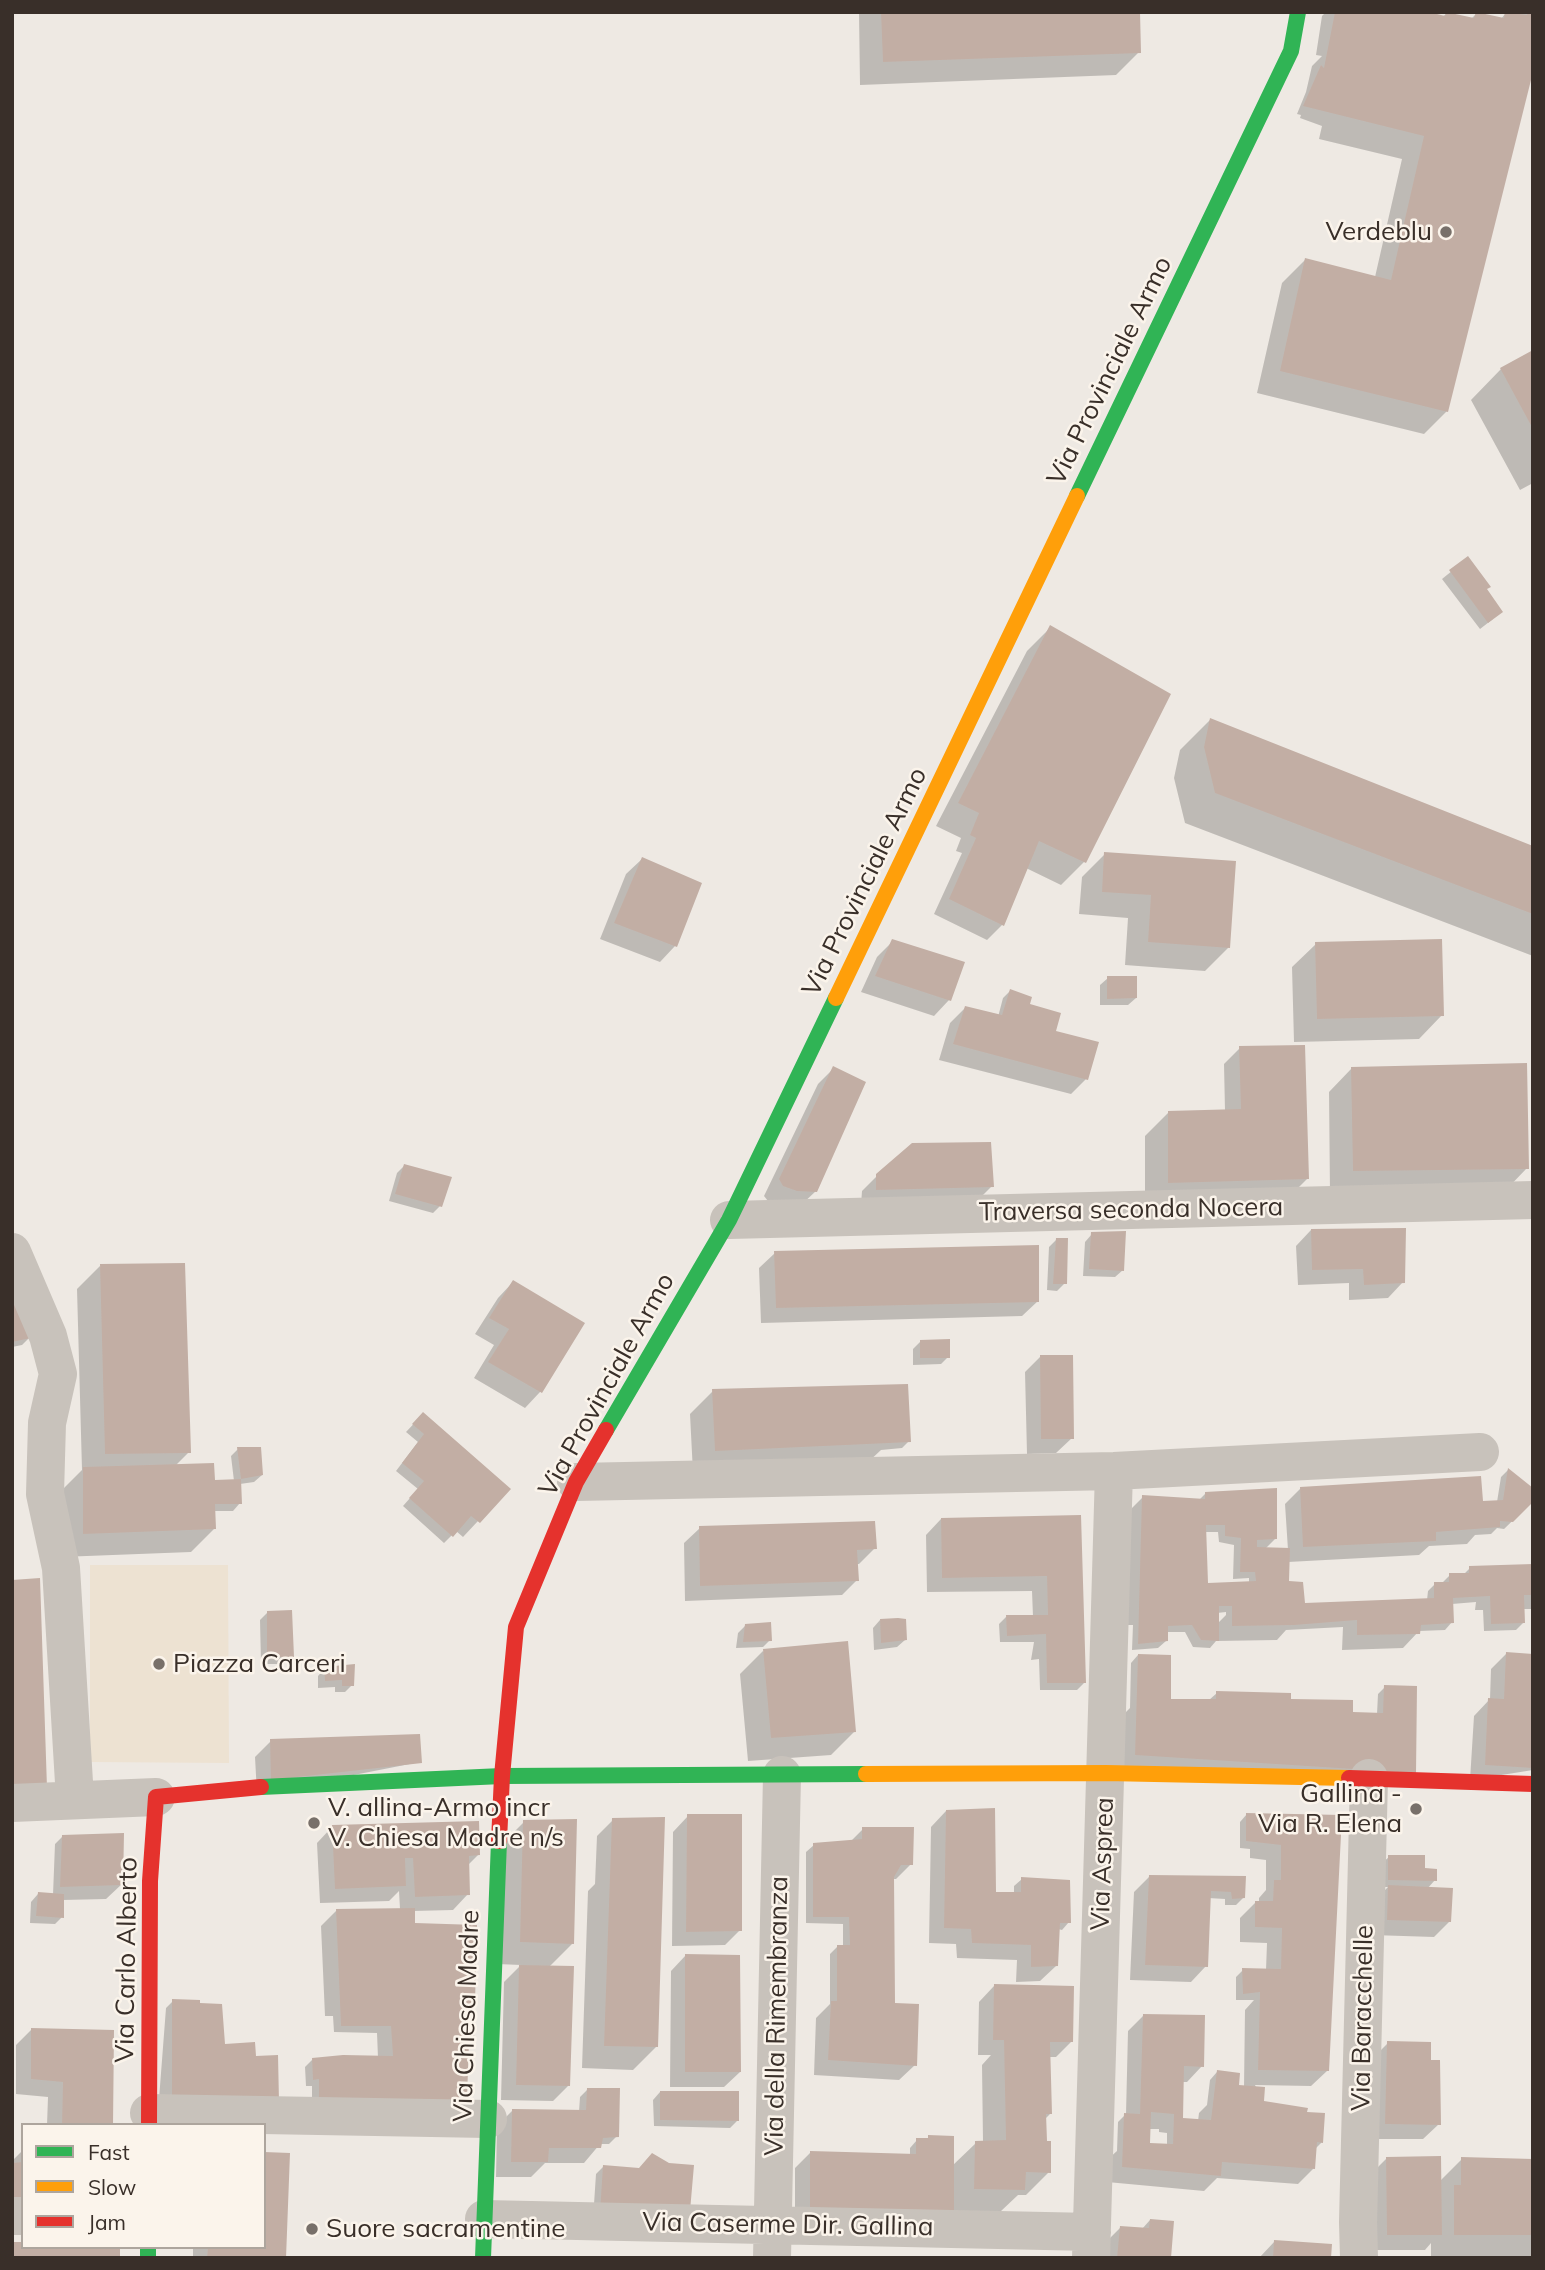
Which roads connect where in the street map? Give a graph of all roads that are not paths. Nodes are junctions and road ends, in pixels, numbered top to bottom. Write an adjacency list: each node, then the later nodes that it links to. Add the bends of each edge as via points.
1 (1298, 12): 3 (street, Via Provinciale Armo, via 1291,51)
2 (1533, 1200): 3 (street, Traversa seconda Nocera)
3 (729, 1220): 7 (street, Via Provinciale Armo)
4 (12, 1252): 14 (street, via 48,1336 58,1374 47,1423 45,1494 61,1568)
5 (1480, 1452): 6 (street)
6 (1114, 1471): 7 (street); 8 (street, Via Asprea)
7 (576, 1482): 10 (street, Via Provinciale Armo, via 516,1626)
8 (1105, 1773): 9 (street); 11 (street); 20 (street, Via Asprea)
9 (782, 1775): 10 (street); 19 (street, Via della Rimembranza)
10 (502, 1776): 13 (street, via 228,1789); 17 (street, Via Chiesa Madre)
11 (1368, 1777): 12 (street); 22 (street, Via Baracchelle)
12 (1533, 1784)
13 (156, 1797): 14 (street); 16 (street, Via Carlo Alberto, via 150,1881)
14 (75, 1799): 15 (street)
15 (12, 1803)
16 (149, 2119): 17 (street)
17 (488, 2119): 18 (street, Via Chiesa Madre)
18 (484, 2219): 19 (street, Via Caserme Dir. Gallina); 21 (street, Via Chiesa Madre)
19 (773, 2241): 20 (street, Via Caserme Dir. Gallina)
20 (1091, 2245)
21 (483, 2258)
22 (1359, 2258)

